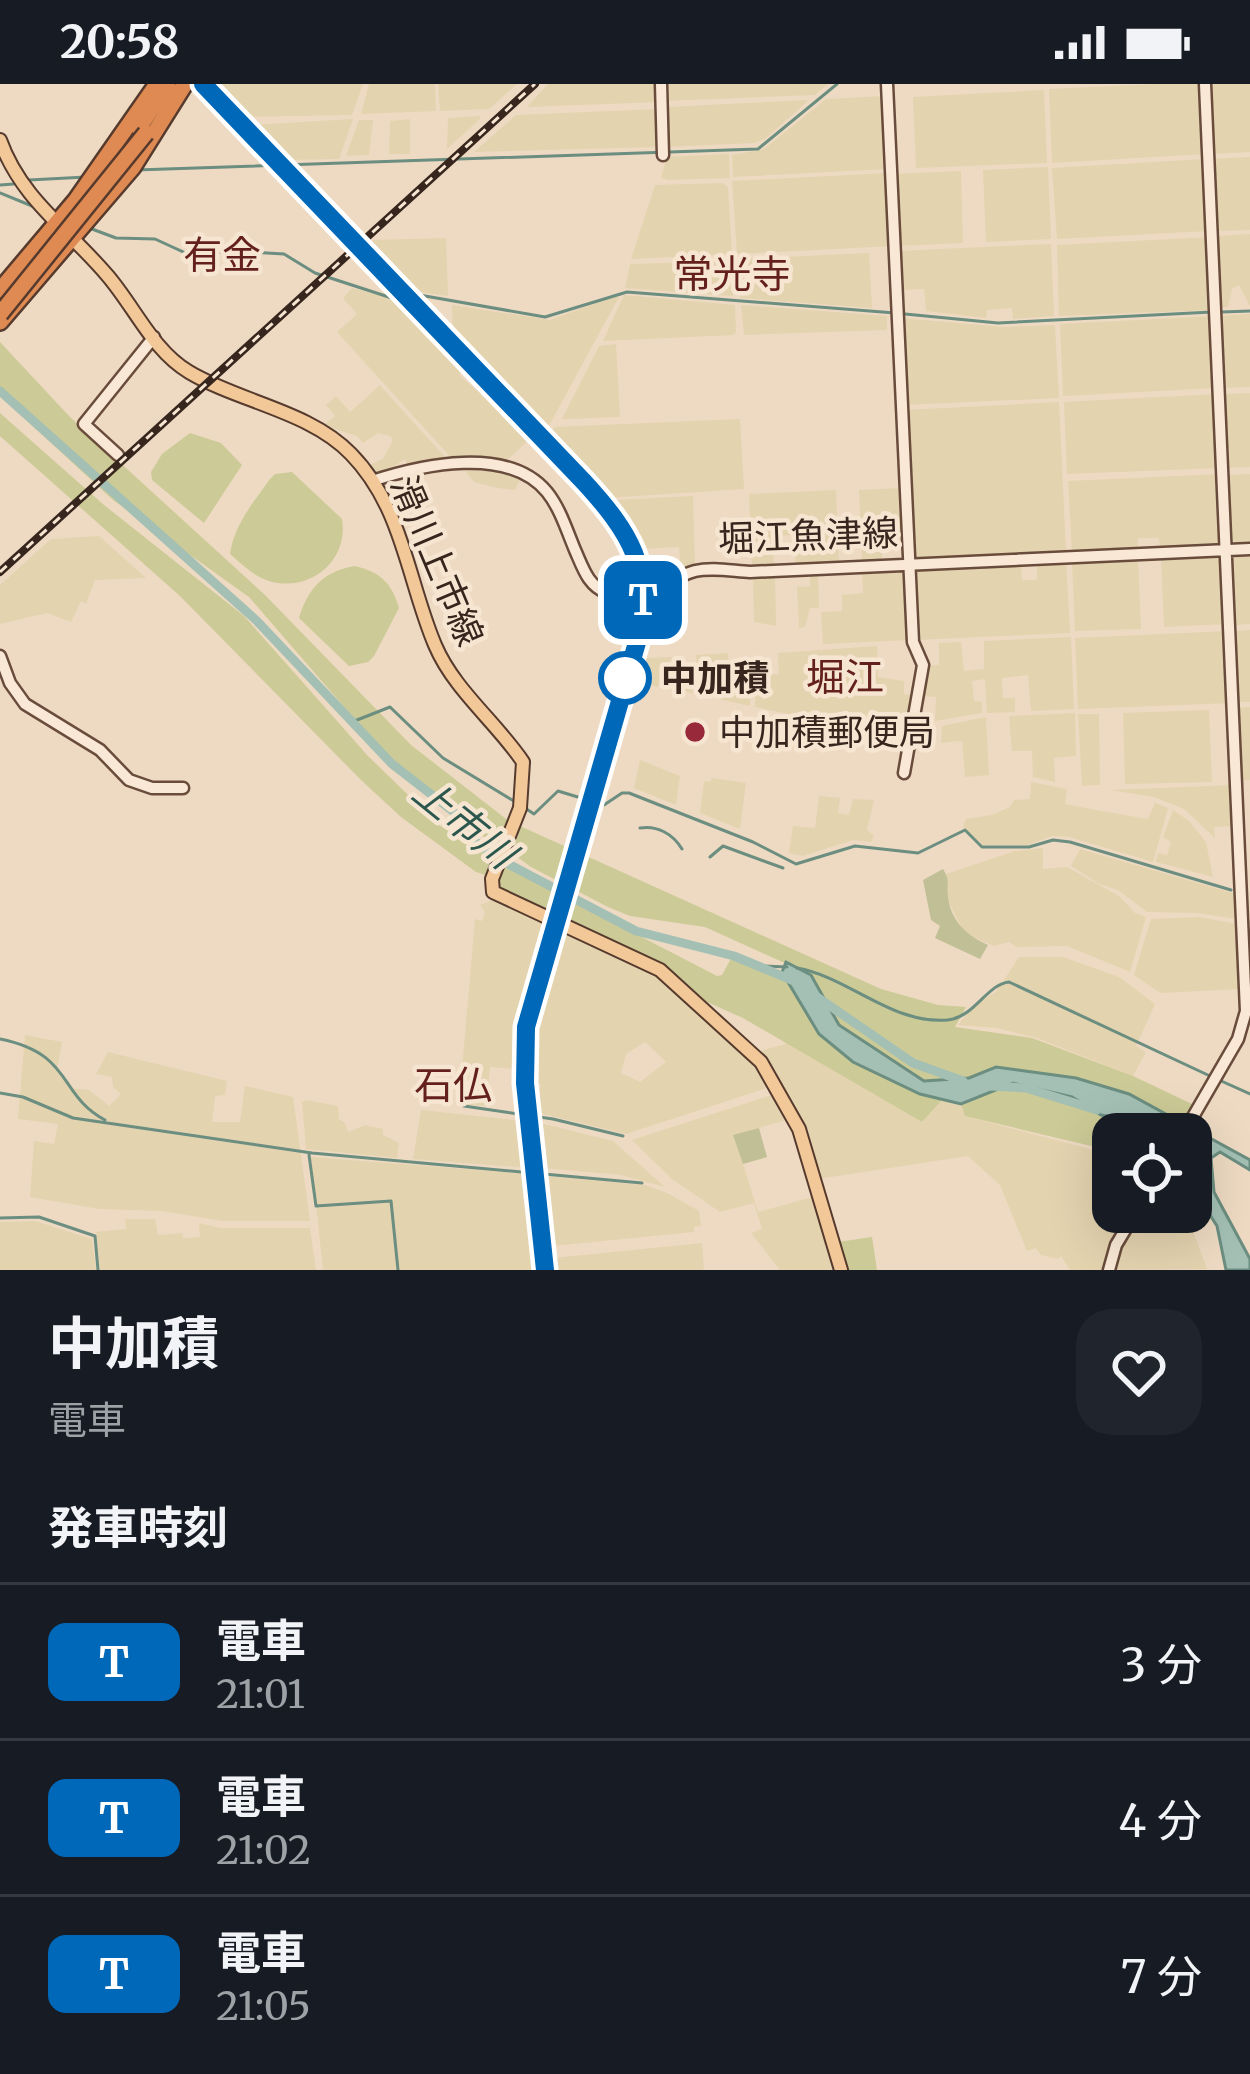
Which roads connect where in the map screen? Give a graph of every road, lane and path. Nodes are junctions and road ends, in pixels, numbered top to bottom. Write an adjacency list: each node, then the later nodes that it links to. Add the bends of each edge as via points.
1 (157, 84): 7 (highway)
2 (168, 84): 7 (highway)
3 (182, 84): 7 (highway)
4 (661, 84): 9 (street)
5 (887, 84): 20 (street)
6 (1205, 84): 19 (street)
7 (143, 130): 10 (highway, via 104,160); 11 (highway, via 133,167); 13 (highway, bridge); 14 (highway, bridge)
8 (0, 140): 10 (main road, 滑川上市線, via 19,182)
9 (663, 155)
10 (56, 224): 11 (main road, 滑川上市線); 12 (highway)
11 (73, 239): 14 (highway, bridge); 15 (main road, 滑川上市線)
12 (0, 290)
13 (0, 300)
14 (0, 318)
15 (154, 337): 16 (street, via 84,424); 17 (main road, 滑川上市線, via 195,376 339,443)
16 (118, 455)
17 (372, 482): 20 (street, 堀江魚津線, via 424,467 525,474 554,502 592,584 616,596 702,569); 26 (main road, 滑川上市線, via 409,557 435,645 523,762 522,798 493,892 660,970 761,1062 799,1129)
18 (1250, 549): 19 (street, 堀江魚津線)
19 (1227, 550): 20 (street, 堀江魚津線); 24 (street, via 1246,1011)
20 (908, 564): 22 (street, via 922,664)
21 (0, 656): 23 (street, via 25,704 100,750 129,780)
22 (904, 773)
23 (183, 788)
24 (1195, 1113)
25 (1123, 1233): 27 (street)
26 (842, 1270)
27 (1109, 1270)

